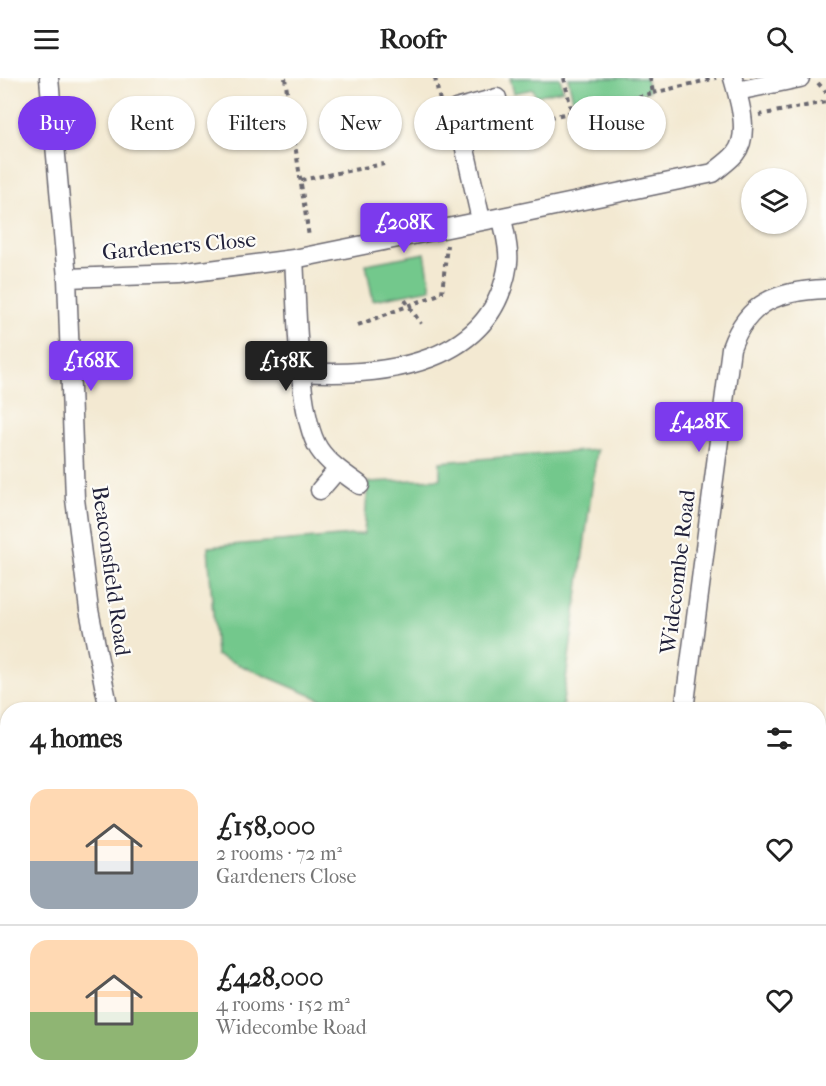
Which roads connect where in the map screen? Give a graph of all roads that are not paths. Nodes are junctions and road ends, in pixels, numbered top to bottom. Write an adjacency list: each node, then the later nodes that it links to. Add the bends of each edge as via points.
1 (49, 78): 8 (street, Beaconsfield Road)
2 (800, 78): 3 (street)
3 (735, 85): 5 (street, Gardeners Close, via 742,118 740,146 713,173)
4 (465, 150): 6 (street)
5 (502, 218): 6 (street, Gardeners Close); 10 (street, via 508,262 499,293 487,319 456,348 413,364 362,371)
6 (481, 220): 7 (street, Gardeners Close)
7 (303, 257): 8 (street, Gardeners Close, via 179,274); 10 (street)
8 (67, 278): 14 (street, Beaconsfield Road, via 79,539)
9 (826, 289): 15 (street, Widecombe Road, via 784,294 762,303 746,318 731,348)
10 (302, 372): 11 (street, via 309,429 320,451)
11 (338, 469): 12 (street); 13 (street)
12 (360, 485)
13 (320, 490)
14 (107, 702)
15 (685, 702)

